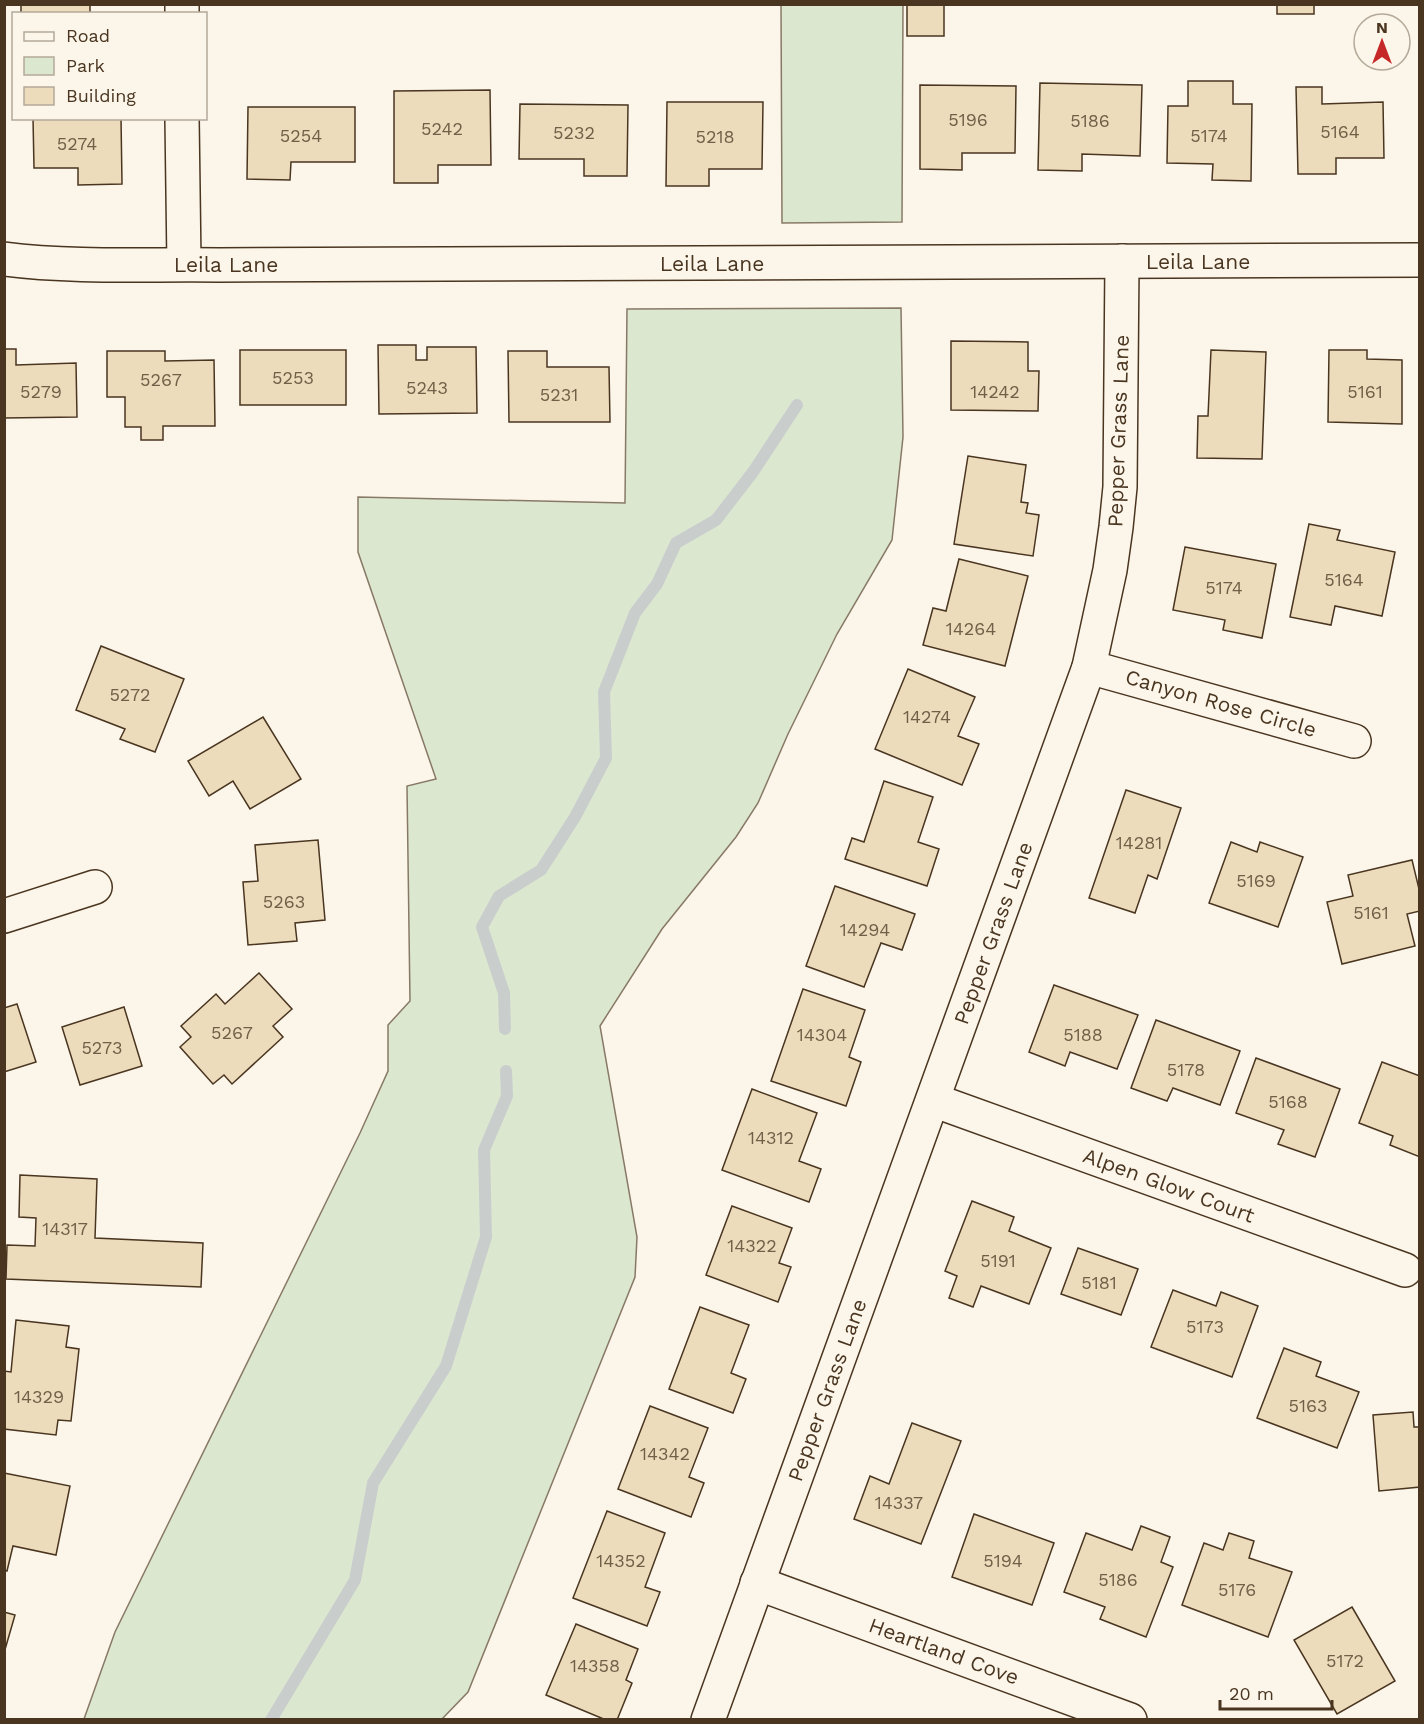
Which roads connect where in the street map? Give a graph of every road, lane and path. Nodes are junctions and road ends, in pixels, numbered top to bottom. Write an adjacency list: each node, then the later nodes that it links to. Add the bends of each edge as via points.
1 (183, 120): 5 (street)
2 (4, 259): 5 (street, Leila Lane)
3 (1419, 260): 4 (street, Leila Lane)
4 (1122, 261): 5 (street, Leila Lane); 6 (street, Pepper Grass Lane, via 1120,487 1110,570)
5 (184, 264)
6 (1089, 666): 7 (street, Canyon Rose Circle); 10 (street, Pepper Grass Lane)
7 (1354, 741)
8 (95, 887): 9 (street)
9 (4, 916)
10 (933, 1100): 11 (street, Alpen Glow Court); 12 (street, Pepper Grass Lane)
11 (1405, 1270)
12 (757, 1583): 13 (street, Pepper Grass Lane); 14 (street, Heartland Cove)
13 (708, 1719)
14 (1130, 1719)

